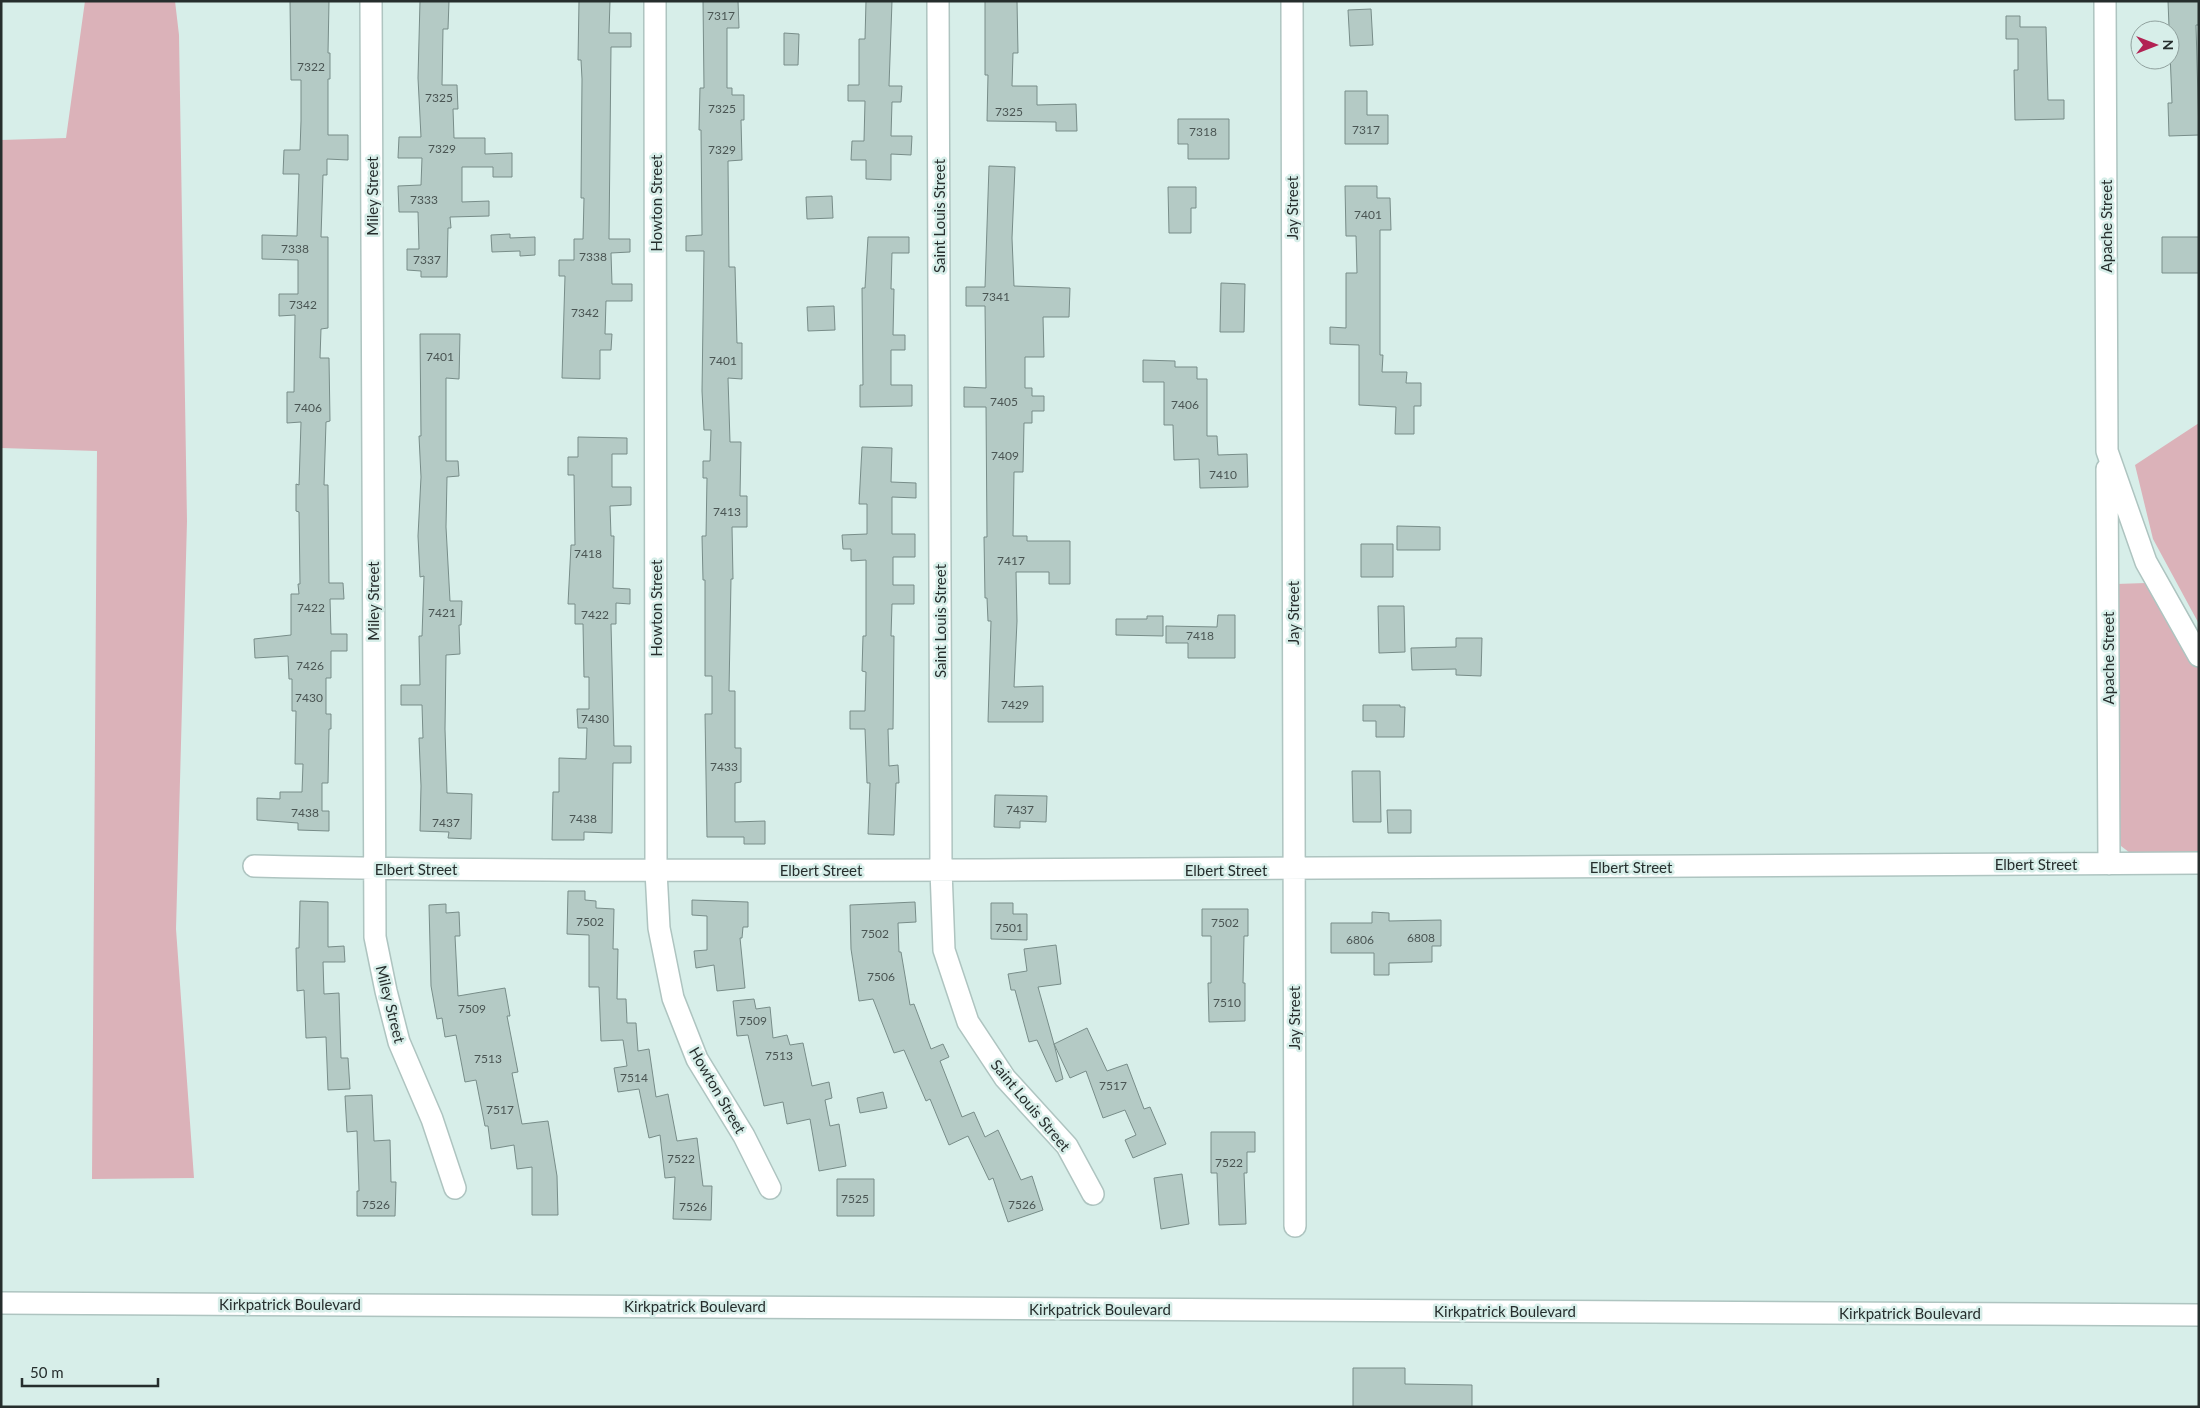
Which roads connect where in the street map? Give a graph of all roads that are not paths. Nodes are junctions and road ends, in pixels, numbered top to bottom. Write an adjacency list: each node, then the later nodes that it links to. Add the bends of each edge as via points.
1 (371, 1): 11 (street, Miley Street)
2 (655, 1): 14 (street, Howton Street)
3 (938, 1): 12 (street, Saint Louis Street)
4 (1292, 1): 13 (street, Jay Street)
5 (2105, 1): 6 (street, Apache Street)
6 (2107, 451): 7 (street, Apache Street, via 2146,562); 9 (street, Apache Street)
7 (2199, 656)
8 (2199, 863): 9 (street, Elbert Street)
9 (2109, 864): 13 (street, Elbert Street)
10 (254, 866): 11 (street, Elbert Street)
11 (374, 869): 14 (street, Elbert Street); 15 (street, Miley Street, via 375,938 386,991 399,1042 432,1119)
12 (941, 870): 13 (street, Elbert Street); 14 (street, Elbert Street); 17 (street, Saint Louis Street, via 944,950 968,1022 1004,1078 1067,1146)
13 (1294, 870): 18 (street, Jay Street)
14 (656, 871): 16 (street, Howton Street, via 659,928 673,998 697,1059 744,1136)
15 (455, 1188)
16 (770, 1188)
17 (1093, 1194)
18 (1295, 1226)
19 (1, 1303): 20 (street, Kirkpatrick Boulevard)
20 (2199, 1315)

